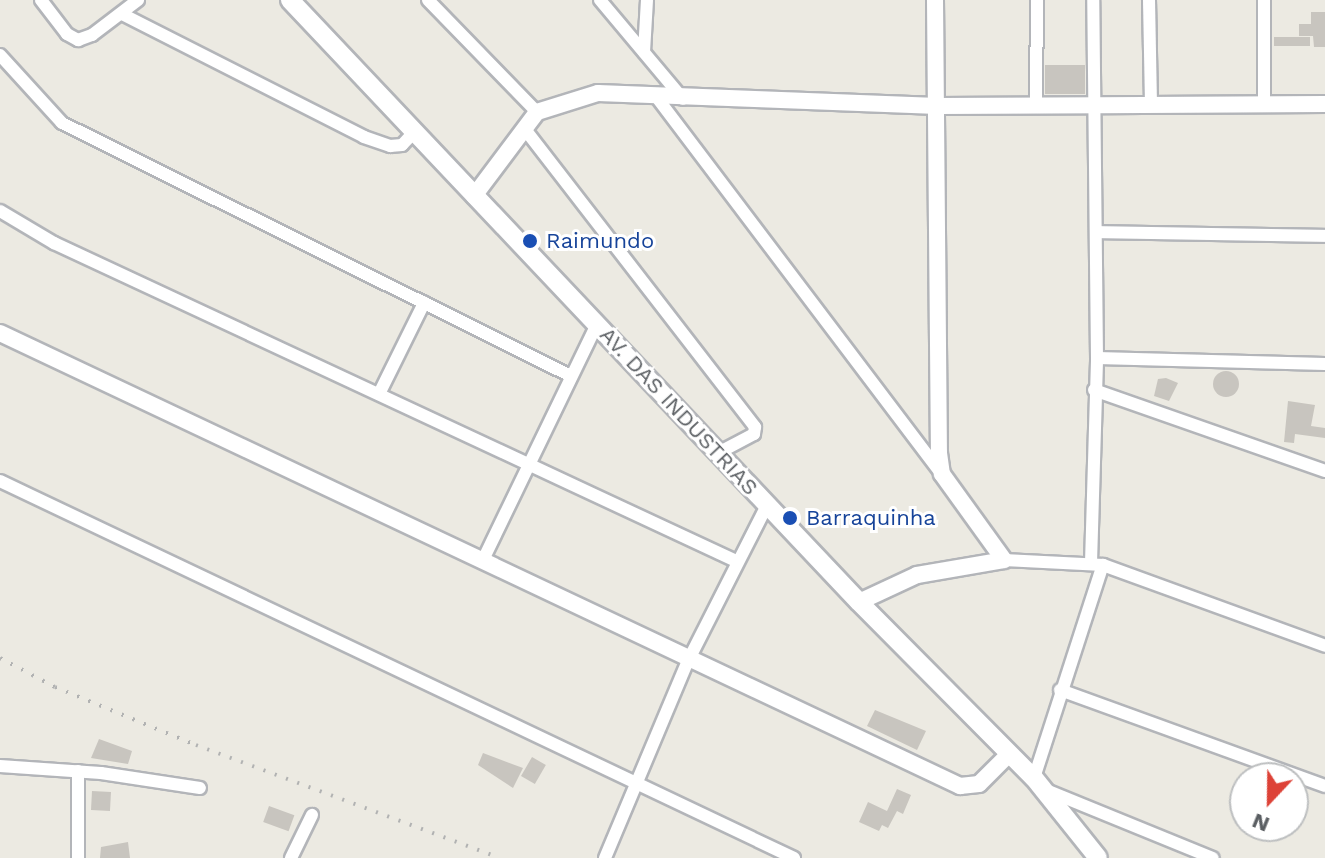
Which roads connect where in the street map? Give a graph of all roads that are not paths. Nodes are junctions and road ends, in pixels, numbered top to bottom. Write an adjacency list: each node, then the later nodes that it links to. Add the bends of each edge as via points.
1 (41, 0): 12 (street, via 67,34 78,40)
2 (138, 0): 12 (street)
3 (290, 0): 25 (main road, AV. DAS INDUSTRIAS)
4 (428, 0): 23 (street)
5 (602, 0): 13 (street)
6 (647, 0): 13 (street)
7 (935, 0): 20 (street)
8 (1037, 0): 21 (street)
9 (1093, 0): 22 (street)
10 (1149, 0): 19 (street)
11 (1264, 0): 17 (street)
12 (122, 14): 25 (street, via 364,137 402,145)
13 (644, 52): 16 (street)
14 (0, 55): 30 (street, via 62,123)
15 (655, 95): 16 (street); 23 (street, via 598,93); 41 (street)
16 (683, 99): 20 (street)
17 (1264, 104): 18 (street); 19 (street)
18 (1325, 104)
19 (1151, 105): 22 (street)
20 (938, 106): 21 (street); 41 (street)
21 (1036, 107): 22 (street)
22 (1094, 107): 28 (street)
23 (537, 112): 24 (street)
24 (524, 128): 26 (street); 38 (street, via 755,427 754,434)
25 (414, 132): 26 (main road, AV. DAS INDUSTRIAS)
26 (474, 196): 31 (main road, AV. DAS INDUSTRIAS)
27 (0, 211): 37 (street, via 54,243)
28 (1097, 232): 29 (street); 33 (street)
29 (1325, 236)
30 (424, 303): 35 (street); 37 (street)
31 (597, 324): 35 (street); 38 (main road, AV. DAS INDUSTRIAS)
32 (0, 333): 46 (street)
33 (1097, 358): 34 (street); 36 (street)
34 (1325, 364)
35 (571, 376): 39 (street)
36 (1094, 390): 40 (street); 47 (street)
37 (379, 394): 39 (street)
38 (718, 453): 43 (main road, AV. DAS INDUSTRIAS)
39 (530, 464): 45 (street); 46 (street)
40 (1325, 471)
41 (942, 474): 44 (street)
42 (0, 481): 56 (street)
43 (767, 505): 45 (street); 48 (main road, AV. DAS INDUSTRIAS)
44 (1004, 560): 47 (street); 48 (street, via 917,575)
45 (736, 561): 50 (street)
46 (482, 562): 50 (street)
47 (1097, 564): 49 (street); 51 (street)
48 (859, 602): 52 (main road, AV. DAS INDUSTRIAS)
49 (1325, 646)
50 (688, 661): 52 (street, via 960,786 979,784); 56 (street)
51 (1060, 690): 55 (street); 57 (street)
52 (1009, 754): 55 (main road, AV. DAS INDUSTRIAS)
53 (0, 766): 54 (street)
54 (78, 771): 58 (street); 60 (street)
55 (1038, 783): 64 (main road, AV. DAS INDUSTRIAS); 65 (street)
56 (636, 784): 62 (street); 63 (street)
57 (1325, 786)
58 (200, 788)
59 (312, 815): 61 (street)
60 (78, 858)
61 (291, 858)
62 (605, 858)
63 (794, 858)
64 (1098, 858)
65 (1213, 858)

